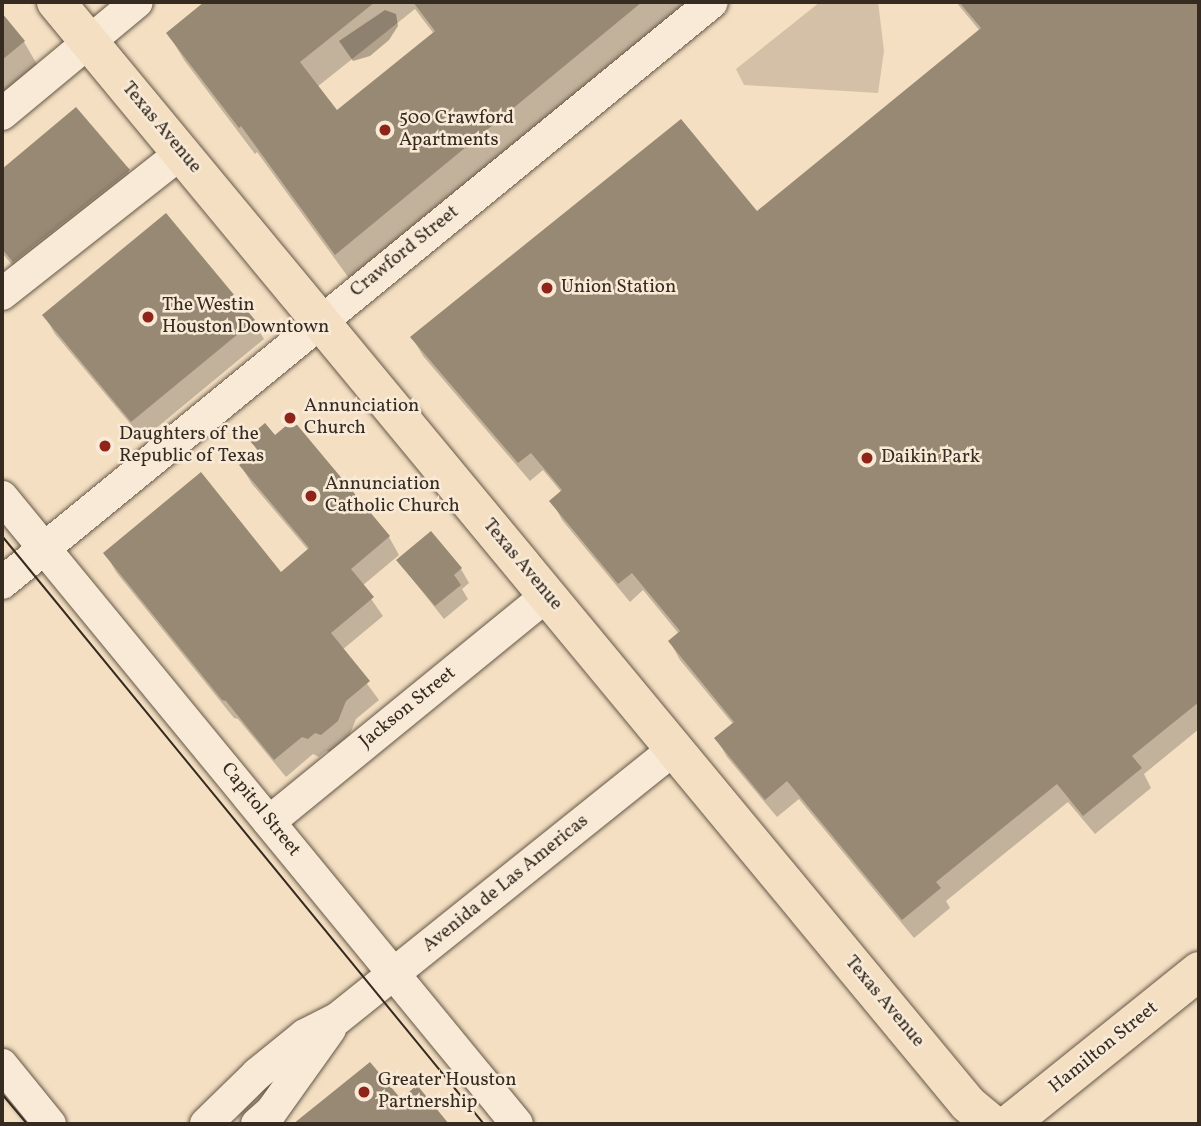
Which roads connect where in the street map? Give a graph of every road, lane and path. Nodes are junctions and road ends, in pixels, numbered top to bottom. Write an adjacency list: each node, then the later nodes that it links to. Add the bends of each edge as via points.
1 (56, 2): 4 (main road, Texas Avenue)
2 (136, 2): 4 (street)
3 (712, 2): 8 (street, Crawford Street)
4 (88, 40): 5 (street); 6 (main road, Texas Avenue)
5 (2, 114)
6 (181, 153): 7 (street); 8 (main road, Texas Avenue)
7 (2, 294)
8 (320, 321): 10 (street, Crawford Street); 12 (main road, Texas Avenue)
9 (2, 497): 10 (street, Capitol Street)
10 (45, 549): 11 (street, Crawford Street); 14 (street, Capitol Street)
11 (2, 583)
12 (547, 596): 13 (main road, Texas Avenue); 14 (street, Jackson Street)
13 (674, 749): 16 (street, Avenida de Las Americas); 23 (main road, Texas Avenue, via 968,1104)
14 (269, 822): 16 (street, Capitol Street)
15 (1199, 971): 24 (main road, Hamilton Street)
16 (394, 974): 17 (street, Avenida de Las Americas); 22 (street, Capitol Street)
17 (337, 1019): 20 (street, Avenida de Las Americas, via 305,1035); 21 (street, Avenida de Las Americas, via 271,1112)
18 (2, 1065): 19 (street)
19 (50, 1124)
20 (205, 1124)
21 (257, 1124)
22 (517, 1124)
23 (992, 1124)
24 (1009, 1124)

